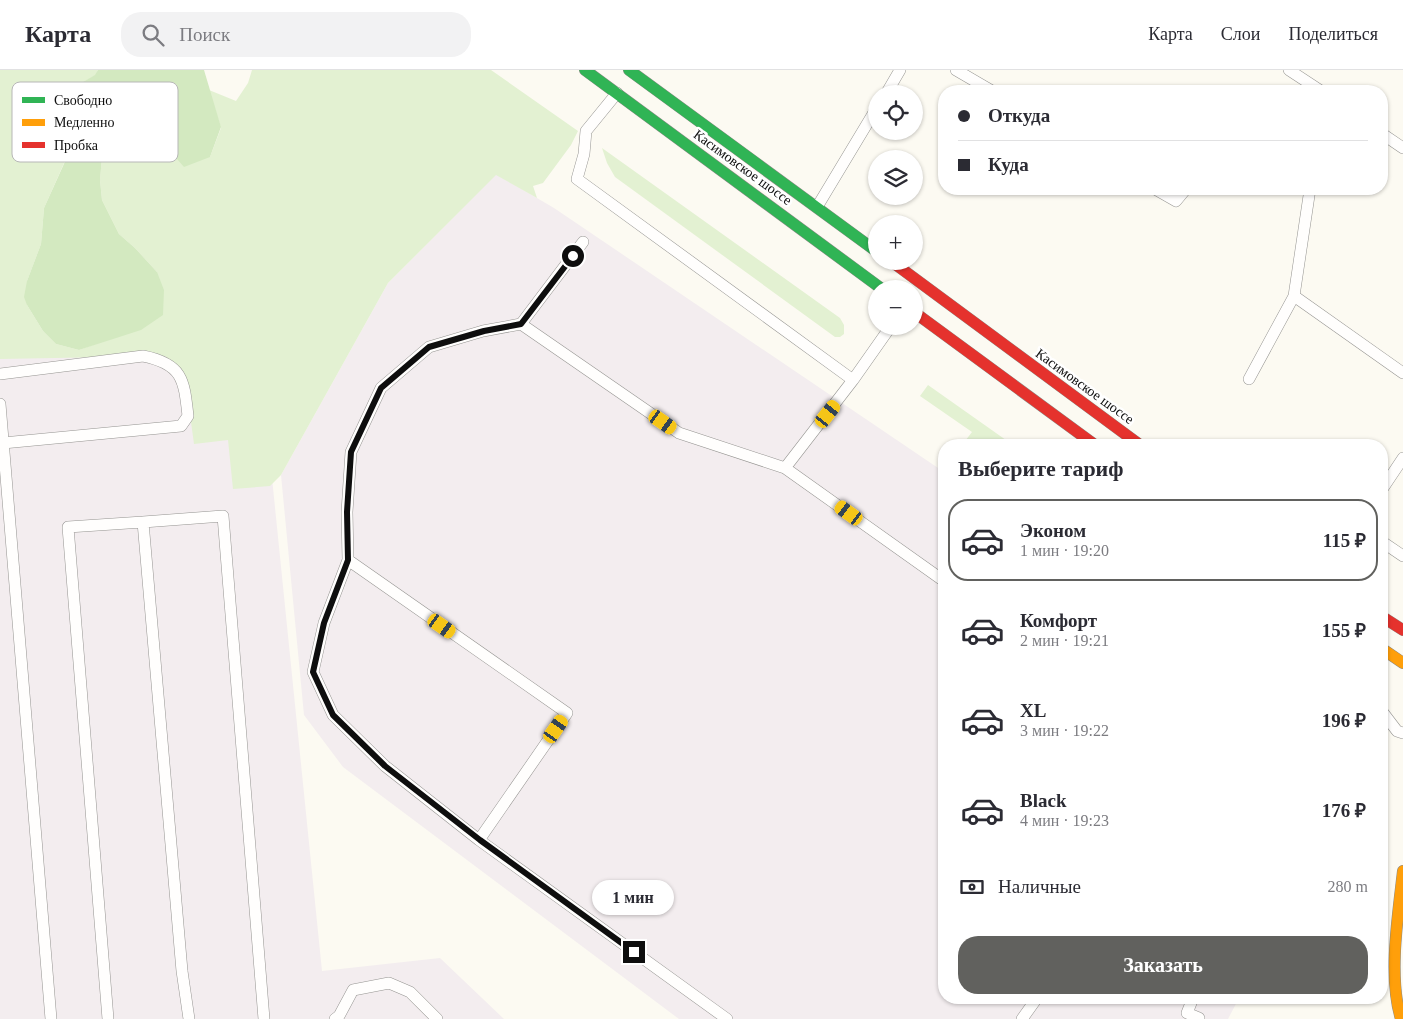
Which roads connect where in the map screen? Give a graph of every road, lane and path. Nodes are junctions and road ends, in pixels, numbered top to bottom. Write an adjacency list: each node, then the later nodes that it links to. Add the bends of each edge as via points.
1 (585, 70): 9 (main road, Касимовское шоссе)
2 (629, 70): 16 (main road, Касимовское шоссе)
3 (900, 70): 6 (lane)
4 (956, 70): 7 (lane)
5 (1289, 70): 8 (lane)
6 (891, 85)
7 (982, 85)
8 (1311, 85)
9 (617, 93): 16 (main road, Касимовское шоссе); 28 (lane, via 586,131 577,179)
10 (868, 122): 16 (lane)
11 (1388, 138): 12 (lane)
12 (1403, 148)
13 (1166, 195): 14 (lane, via 1176,201)
14 (1181, 195)
15 (1309, 195): 21 (lane)
16 (810, 219): 18 (main road, Касимовское шоссе); 20 (main road, Касимовское шоссе)
17 (583, 242): 23 (lane)
18 (868, 247)
19 (903, 270): 31 (main road, Касимовское шоссе)
20 (873, 280)
21 (1294, 296): 25 (lane); 27 (lane)
22 (923, 319): 30 (main road)
23 (521, 324): 34 (lane, via 678,433); 39 (lane, via 429,347 381,388 351,452)
24 (885, 335): 28 (lane)
25 (1403, 372)
26 (0, 374): 32 (lane, via 144,356 161,359 170,365 185,385 188,416 181,426)
27 (1249, 379)
28 (853, 380): 34 (lane)
29 (0, 404): 32 (lane)
30 (1087, 439)
31 (1132, 439)
32 (3, 442): 53 (lane)
33 (1403, 458): 35 (lane)
34 (785, 468): 40 (lane)
35 (1388, 480)
36 (143, 522): 54 (lane, via 68,528); 55 (lane, via 182,970); 56 (lane, via 223,516)
37 (1388, 546): 38 (lane)
38 (1403, 556)
39 (348, 560): 47 (lane, via 324,623 313,672 333,715 385,766); 47 (lane, via 567,713)
40 (938, 577)
41 (1388, 620): 42 (main road)
42 (1403, 630)
43 (1388, 653): 44 (main road)
44 (1403, 663)
45 (1388, 719): 46 (lane, via 1397,731)
46 (1403, 733)
47 (480, 840): 58 (lane)
48 (1403, 871): 60 (main road, via 1396,991)
49 (1033, 1004): 59 (lane)
50 (1191, 1004): 52 (lane, via 1187,1013)
51 (338, 1018): 57 (lane, via 353,990 389,983 410,992)
52 (1199, 1018)
53 (51, 1019)
54 (108, 1019)
55 (190, 1019)
56 (264, 1019)
57 (437, 1019)
58 (727, 1019)
59 (1022, 1019)
60 (1401, 1019)

